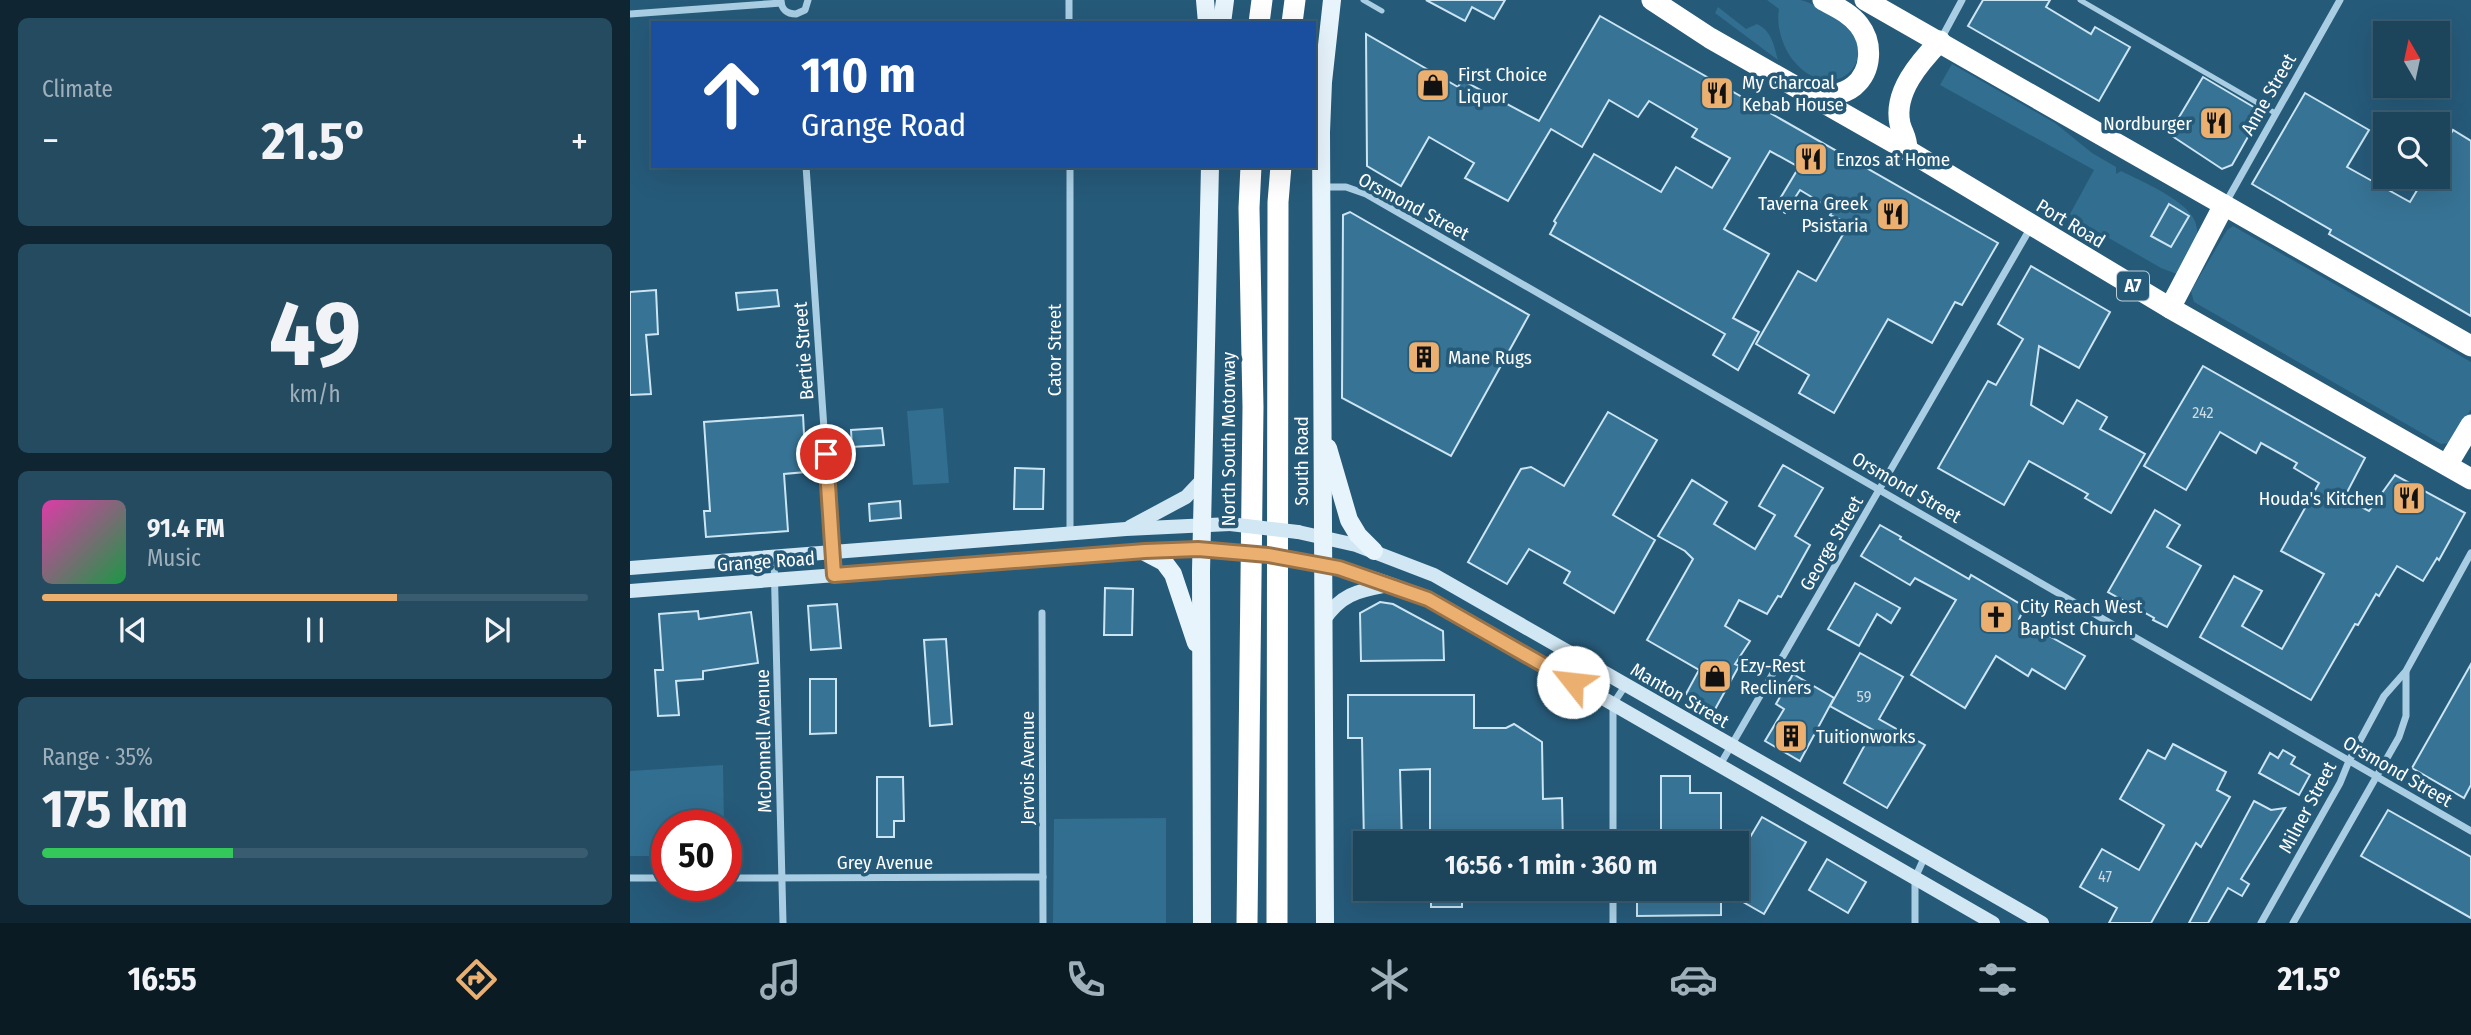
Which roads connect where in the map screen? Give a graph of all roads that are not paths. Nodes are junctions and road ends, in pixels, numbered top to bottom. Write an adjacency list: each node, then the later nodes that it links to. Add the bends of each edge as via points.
1 (818, 0): 16 (street)
2 (1069, 0): 20 (street)
3 (1205, 0): 21 (main road)
4 (1225, 0): 22 (main road)
5 (1262, 0): 23 (highway)
6 (1295, 0): 24 (highway)
7 (1332, 0): 34 (main road, South Road, via 1323,82)
8 (1363, 0): 17 (lane)
9 (1652, 0): 26 (highway, Port Road / A7)
10 (1822, 0): 26 (highway, via 1858,24 1869,57 1852,88)
11 (1866, 0): 25 (highway)
12 (1962, 0): 25 (street)
13 (2080, 0): 27 (lane)
14 (2340, 0): 27 (street, Anne Street)
15 (781, 1): 18 (street); 19 (street)
16 (808, 1): 19 (street)
17 (1382, 10)
18 (630, 14)
19 (796, 18)
20 (1069, 21)
21 (1207, 21)
22 (1222, 21)
23 (1259, 21)
24 (1292, 21)
25 (1940, 41): 28 (highway, via 1917,67 1899,104); 35 (highway)
26 (1811, 96): 28 (highway, Port Road / A7)
27 (2275, 113): 35 (street, Anne Street)
28 (1907, 150): 36 (highway, Port Road / A7)
29 (806, 168): 52 (street, Bertie Street)
30 (1070, 168): 47 (street, Cator Street)
31 (1210, 168): 42 (main road)
32 (1251, 168): 84 (highway, North South Motorway)
33 (1281, 168): 85 (highway)
34 (1322, 187): 40 (main road, South Road); 44 (street, Orsmond Street, via 1346,187 1366,194)
35 (2224, 205): 37 (highway); 38 (highway)
36 (2032, 226): 37 (highway, Port Road / A7); 44 (street, George Street)
37 (2170, 308): 41 (highway, Port Road / A7)
38 (2471, 346)
39 (2471, 425): 41 (highway)
40 (1322, 428): 48 (main road, South Road); 51 (main road, via 1349,520)
41 (2447, 466): 43 (highway, Port Road / A7)
42 (1204, 478): 45 (main road); 46 (main road, via 1185,497)
43 (2471, 479)
44 (1880, 490): 67 (street, George Street); 68 (street, Orsmond Street)
45 (1203, 524): 46 (main road, Grange Road); 48 (main road, Manton Street, bridge); 49 (main road)
46 (1126, 529): 47 (main road, Grange Road)
47 (1070, 534): 52 (main road, Grange Road)
48 (1323, 537): 51 (main road, Manton Street); 55 (main road, South Road)
49 (1202, 550): 50 (main road, Grange Road); 55 (main road, Grange Road, bridge); 63 (main road)
50 (1145, 551): 57 (main road, Grange Road); 63 (main road, via 1164,562 1173,574)
51 (1374, 551): 65 (main road, Manton Street, via 1443,579)
52 (833, 553): 54 (main road, Grange Road); 57 (street, Bertie Street)
53 (2471, 553): 64 (street, Milner Street)
54 (774, 558): 56 (main road, Grange Road); 58 (street, McDonnell Avenue)
55 (1322, 564): 59 (main road); 62 (main road, South Road)
56 (630, 568)
57 (834, 575): 58 (main road, Grange Road)
58 (776, 580): 60 (main road, Grange Road); 78 (street, McDonnell Avenue)
59 (1391, 584): 62 (main road, via 1348,595); 66 (main road, via 1448,609)
60 (630, 591)
61 (1042, 613): 74 (street, Jervois Avenue)
62 (1323, 621): 86 (main road, South Road)
63 (1202, 667): 83 (main road)
64 (2406, 671): 68 (street, Milner Street, via 2384,696); 70 (street, Milner Street, via 2406,716)
65 (1625, 685): 66 (street); 67 (main road, Manton Street)
66 (1613, 704): 69 (main road); 71 (street)
67 (1732, 746): 69 (street, George Street); 73 (main road, Manton Street)
68 (2349, 761): 70 (street, Orsmond Street); 91 (street, Milner Street)
69 (1720, 766): 79 (main road)
70 (2376, 777): 72 (street, Orsmond Street); 92 (street, Milner Street)
71 (1613, 831)
72 (2471, 831)
73 (1925, 855): 79 (street); 90 (main road, Manton Street)
74 (1043, 877): 78 (street, Grey Avenue); 82 (street, Jervois Avenue)
75 (630, 878): 76 (street)
76 (651, 878)
77 (742, 878): 78 (street, Grey Avenue)
78 (782, 878): 81 (street, McDonnell Avenue)
79 (1915, 878): 88 (street); 89 (main road)
80 (1613, 901): 87 (street)
81 (783, 923)
82 (1043, 923)
83 (1202, 923)
84 (1247, 923)
85 (1277, 923)
86 (1325, 923)
87 (1613, 923)
88 (1915, 923)
89 (1993, 923)
90 (2042, 923)
91 (2261, 923)
92 (2293, 923)

